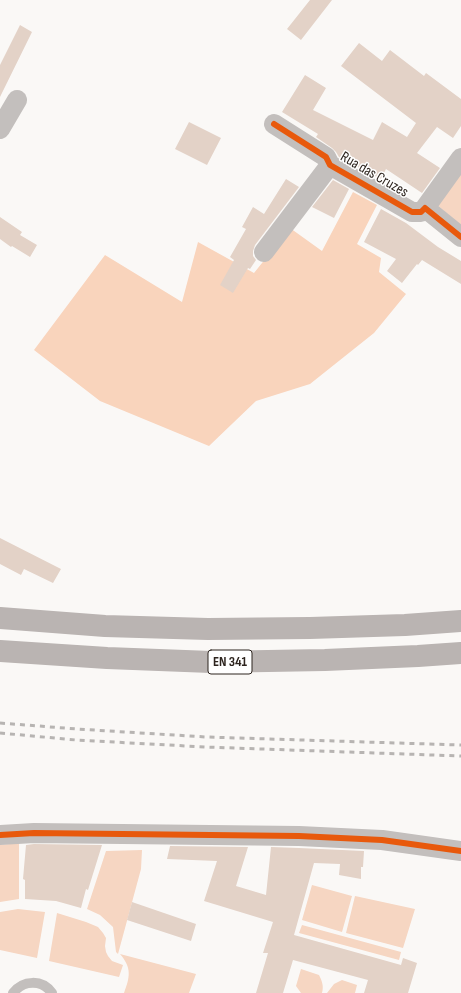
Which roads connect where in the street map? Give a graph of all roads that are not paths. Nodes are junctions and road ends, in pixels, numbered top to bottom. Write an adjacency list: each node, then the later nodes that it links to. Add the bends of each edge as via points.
1 (17, 100): 3 (street)
2 (274, 124): 5 (street, Rua das Cruzes, via 326,157)
3 (0, 129)
4 (461, 158): 6 (street)
5 (330, 165): 6 (street, Rua das Cruzes, via 412,212 421,212); 8 (street)
6 (426, 208): 7 (street)
7 (461, 237)
8 (264, 252)
9 (0, 618): 10 (highway, EN 341, via 208,630 405,625)
10 (461, 621)
11 (0, 651): 12 (highway, EN 341, via 211,662 325,660)
12 (461, 653)
13 (0, 835): 14 (street, via 34,833 299,836 382,840)
14 (461, 851)
15 (13, 993): 16 (lane, via 19,987 32,982 45,986)
16 (52, 993)

